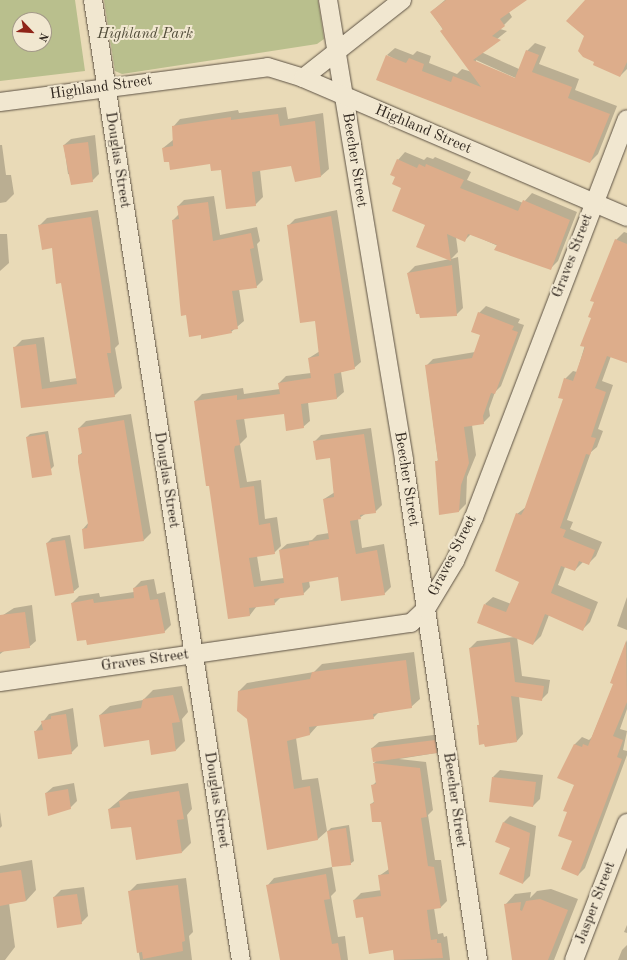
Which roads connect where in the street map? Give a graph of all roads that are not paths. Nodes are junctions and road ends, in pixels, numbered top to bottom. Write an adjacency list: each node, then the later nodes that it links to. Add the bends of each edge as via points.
1 (93, 0): 6 (street, Douglas Street)
2 (328, 0): 4 (street, Beecher Street)
3 (402, 0): 4 (street)
4 (336, 51): 5 (street); 7 (street, Beecher Street)
5 (303, 78): 6 (street, Highland Street, via 268,67); 7 (street, Highland Street)
6 (106, 87): 8 (street, Highland Street); 13 (street, Douglas Street)
7 (343, 96): 10 (street, Highland Street); 12 (street, Beecher Street)
8 (0, 102)
9 (627, 119): 10 (street, Graves Street)
10 (593, 204): 11 (street, Highland Street); 12 (street, Graves Street, via 474,517 455,561)
11 (627, 217)
12 (426, 609): 13 (street, Graves Street, via 411,623); 17 (street, Beecher Street)
13 (193, 654): 14 (street, Graves Street); 16 (street, Douglas Street)
14 (0, 682)
15 (627, 823): 18 (street, Jasper Street)
16 (241, 960)
17 (478, 960)
18 (574, 960)

